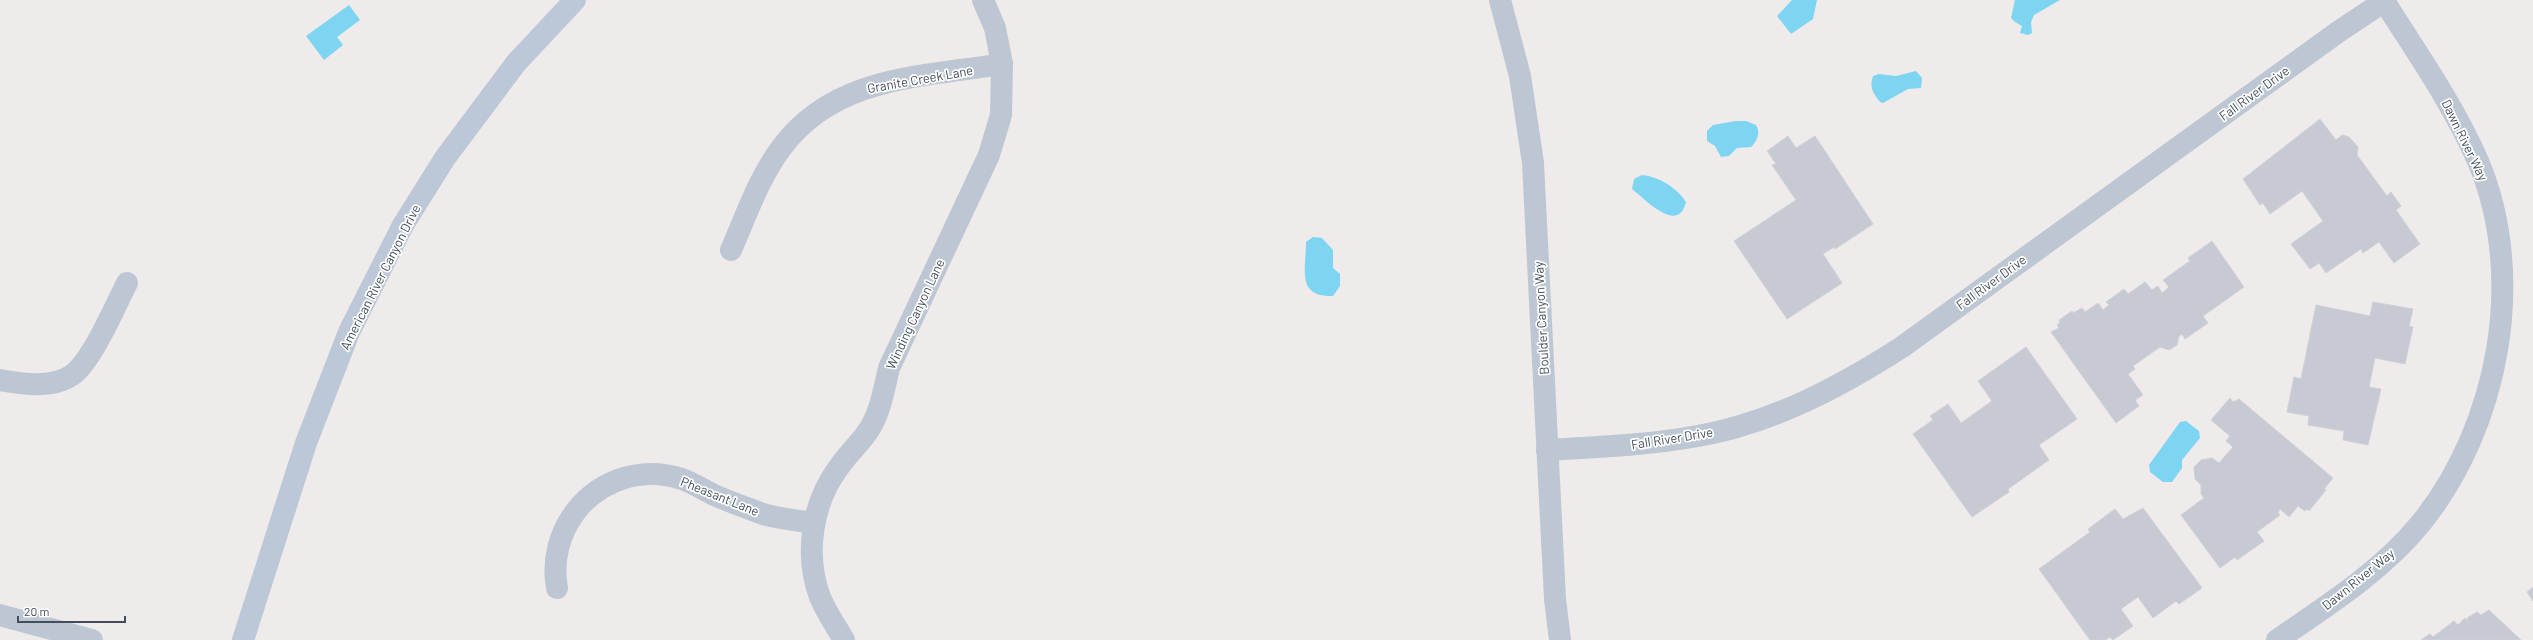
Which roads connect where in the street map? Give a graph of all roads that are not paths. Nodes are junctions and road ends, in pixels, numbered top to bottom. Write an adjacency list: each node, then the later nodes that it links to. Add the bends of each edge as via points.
1 (575, 0): 14 (main road, American River Canyon Drive, via 516,62 445,158 403,225 349,332 306,443)
2 (983, 0): 5 (street, Winding Canyon Lane, via 995,28)
3 (1500, 0): 9 (street, Boulder Canyon Way, via 1520,76 1533,162)
4 (2385, 0): 9 (street, Fall River Drive, via 1902,347 1854,377 1779,413 1700,436 1645,444); 17 (street, Dawn River Way, via 2456,116 2487,186 2498,236 2502,287 2499,338 2490,388 2473,436 2449,482 2420,523 2385,560 2346,592)
5 (1002, 64): 6 (street, Granite Creek Lane, via 871,86 839,97 811,116 782,147 765,174); 10 (street, Winding Canyon Lane, via 1004,78 1001,115 989,155 889,368 881,402 867,432 838,467 822,495)
6 (731, 250)
7 (127, 283): 8 (street, via 86,358 72,375 51,383 32,384)
8 (0, 380)
9 (1547, 450): 16 (street, Boulder Canyon Way, via 1555,599)
10 (813, 523): 11 (street, Pheasant Lane, via 764,514 716,496 682,479 656,474 631,476 604,485 586,499 567,524 556,553); 15 (street, Winding Canyon Lane, via 812,563 820,597)
11 (557, 588)
12 (0, 615): 13 (street)
13 (92, 640)
14 (243, 640)
15 (844, 640)
16 (1560, 640)
17 (2277, 640)

